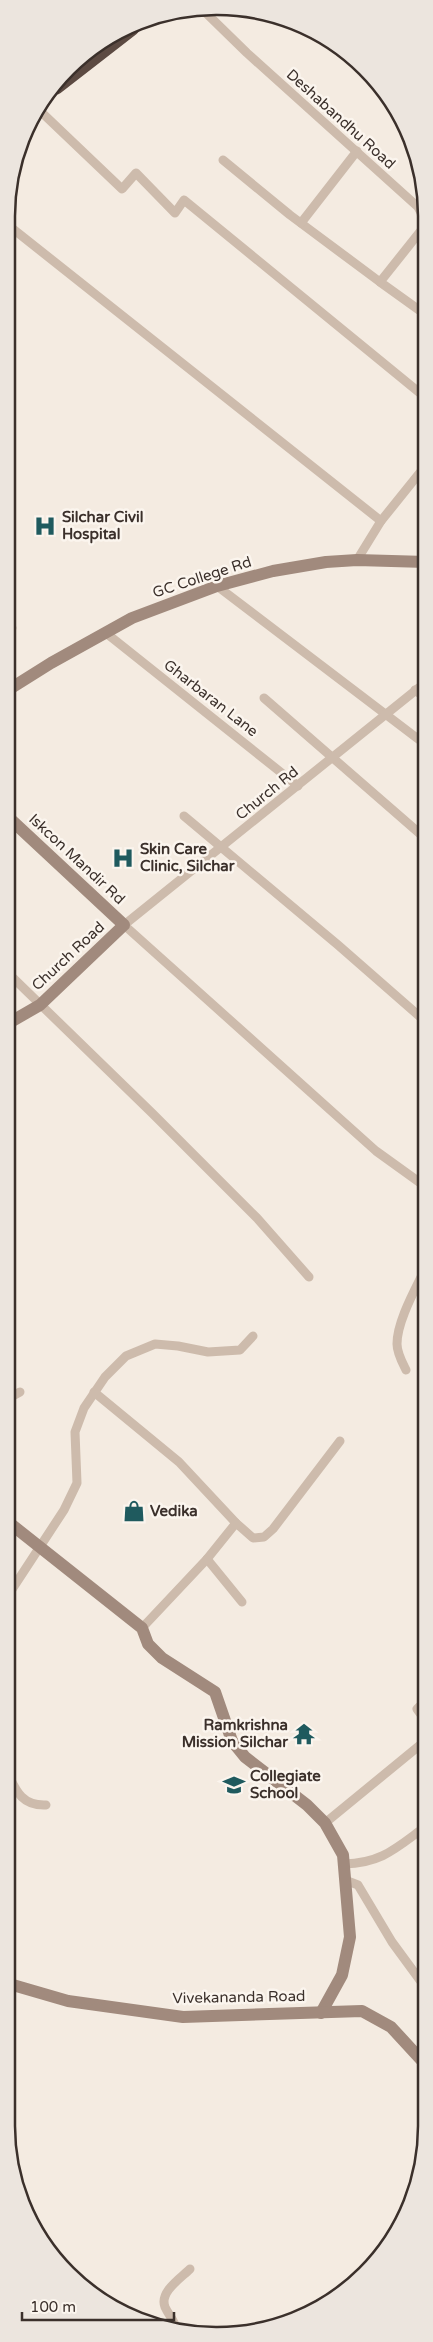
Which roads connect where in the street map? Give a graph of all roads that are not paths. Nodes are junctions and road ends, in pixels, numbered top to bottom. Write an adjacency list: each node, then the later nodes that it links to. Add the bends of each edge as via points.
1 (208, 15): 5 (street, Deshabandhu Road)
2 (104, 50): 3 (highway)
3 (82, 67)
4 (43, 114): 13 (street, via 122,189 136,173 175,213 184,200)
5 (357, 151): 7 (street, Deshabandhu Road); 8 (street)
6 (223, 160): 8 (street)
7 (418, 207)
8 (301, 223): 11 (street)
9 (15, 231): 15 (street)
10 (418, 235): 11 (street, Deshabandhu Road)
11 (380, 282): 12 (street)
12 (418, 309)
13 (418, 391)
14 (418, 475): 15 (street)
15 (381, 521): 16 (street)
16 (357, 560): 17 (main road, GC College Rd); 18 (main road, GC College Rd, via 273,571)
17 (418, 562)
18 (217, 586): 19 (main road, GC College Rd, via 132,618); 25 (street)
19 (106, 632): 20 (main road, GC College Rd); 28 (street, Gharbaran Lane)
20 (15, 685)
21 (418, 688): 22 (street, Church Rd)
22 (415, 690): 23 (street); 25 (street, Church Rd)
23 (418, 692)
24 (264, 698): 27 (street)
25 (385, 714): 26 (street); 27 (street, Church Rd)
26 (418, 739)
27 (332, 758): 28 (street, Church Rd); 31 (street)
28 (298, 786): 32 (street, Church Rd)
29 (184, 816): 32 (street)
30 (15, 823): 33 (main road, Iskcon Mandir Rd)
31 (418, 832)
32 (220, 847): 33 (street, Church Rd); 36 (street)
33 (124, 925): 35 (main road, Church Road); 38 (street, via 376,1151)
34 (15, 980): 35 (street)
35 (40, 1005): 37 (main road, Church Road); 39 (street, via 257,1218)
36 (418, 1015)
37 (15, 1019)
38 (418, 1181)
39 (309, 1277)
40 (418, 1285): 42 (street, via 400,1328 397,1344)
41 (253, 1336): 44 (street, via 240,1350 208,1352 155,1344 126,1356)
42 (406, 1370)
43 (20, 1392): 45 (street)
44 (94, 1392): 47 (street, via 179,1462); 49 (street, via 75,1432 77,1483)
45 (15, 1395)
46 (340, 1441): 47 (street, via 264,1537 253,1538)
47 (236, 1523): 50 (street)
48 (15, 1528): 49 (main road)
49 (39, 1548): 51 (street); 53 (main road)
50 (207, 1559): 52 (street); 53 (street)
51 (15, 1585)
52 (242, 1602)
53 (142, 1628): 57 (main road, via 148,1644 162,1658 215,1692 232,1741 245,1757 307,1805)
54 (418, 1747): 57 (street)
55 (15, 1789): 56 (street, via 33,1805)
56 (46, 1805)
57 (325, 1824): 59 (main road, via 343,1855)
58 (418, 1832): 59 (street, via 376,1859 364,1864)
59 (344, 1864): 60 (main road)
60 (345, 1880): 61 (street, via 358,1885 388,1936); 63 (main road, via 350,1936 342,1975)
61 (418, 1977)
62 (15, 1986): 63 (main road, Vivekananda Road, via 68,2001 183,2017)
63 (321, 2013): 64 (main road, Vivekananda Road, via 362,2011 391,2027)
64 (418, 2056)
65 (190, 2269): 66 (street, via 163,2299)
66 (173, 2322)

